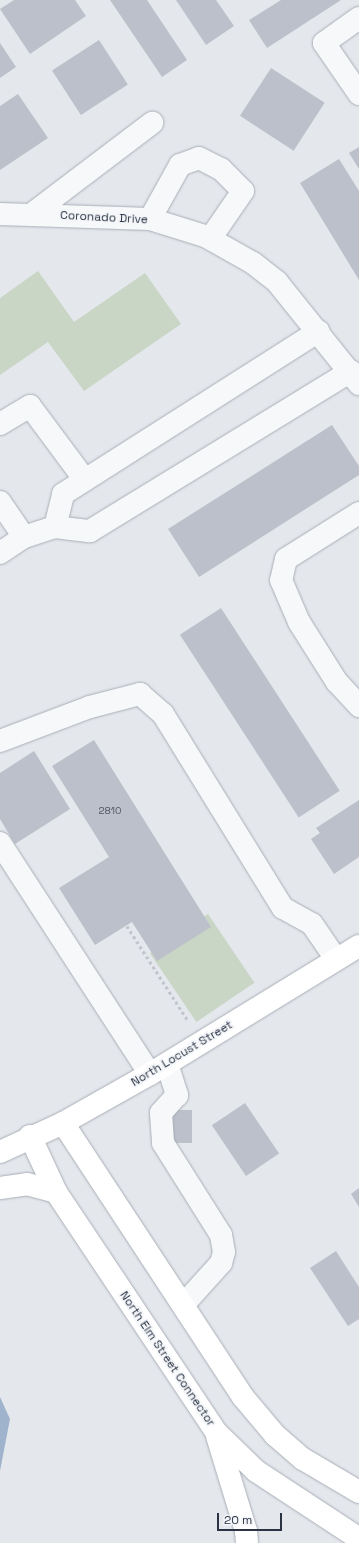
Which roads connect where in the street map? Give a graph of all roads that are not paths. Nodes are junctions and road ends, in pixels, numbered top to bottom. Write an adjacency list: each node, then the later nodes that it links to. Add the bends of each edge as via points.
1 (359, 18): 2 (street, via 324,43)
2 (359, 94)
3 (152, 123): 5 (street)
4 (0, 214): 5 (street, Coronado Drive)
5 (32, 214): 6 (street, Coronado Drive)
6 (150, 219): 7 (street, Coronado Drive); 7 (street, via 180,165 199,158 221,169 243,191)
7 (210, 239): 8 (street, Coronado Drive, via 253,263 277,282)
8 (319, 331): 9 (street, Coronado Drive); 11 (street)
9 (355, 378): 14 (street, via 90,530)
10 (0, 424): 11 (street, via 30,406)
11 (85, 480): 14 (street, via 63,494)
12 (0, 502): 15 (street)
13 (359, 513): 17 (street, via 286,559 281,580 299,622 337,682)
14 (55, 527): 15 (street)
15 (24, 537): 16 (street)
16 (0, 553)
17 (359, 706)
18 (0, 741): 21 (street, via 90,707 140,694 163,714 283,908 312,924)
19 (0, 843): 22 (street)
20 (359, 946): 21 (main road, North Locust Street)
21 (336, 959): 22 (main road, North Locust Street)
22 (159, 1069): 23 (main road, North Locust Street); 28 (street, via 177,1095 161,1113 163,1143 221,1235 224,1252 221,1263)
23 (63, 1123): 24 (main road, North Locust Street); 28 (main road)
24 (30, 1136): 25 (main road, North Locust Street); 27 (main road, North Elm Street Connector)
25 (0, 1152)
26 (0, 1188): 27 (main road, via 27,1184)
27 (56, 1192): 29 (main road, North Elm Street Connector)
28 (184, 1304): 30 (main road, via 243,1397 275,1435 303,1459)
29 (216, 1433): 31 (main road, North Elm Street Connector, via 256,1471); 32 (main road, via 246,1531)
30 (359, 1492)
31 (355, 1535)
32 (247, 1543)

